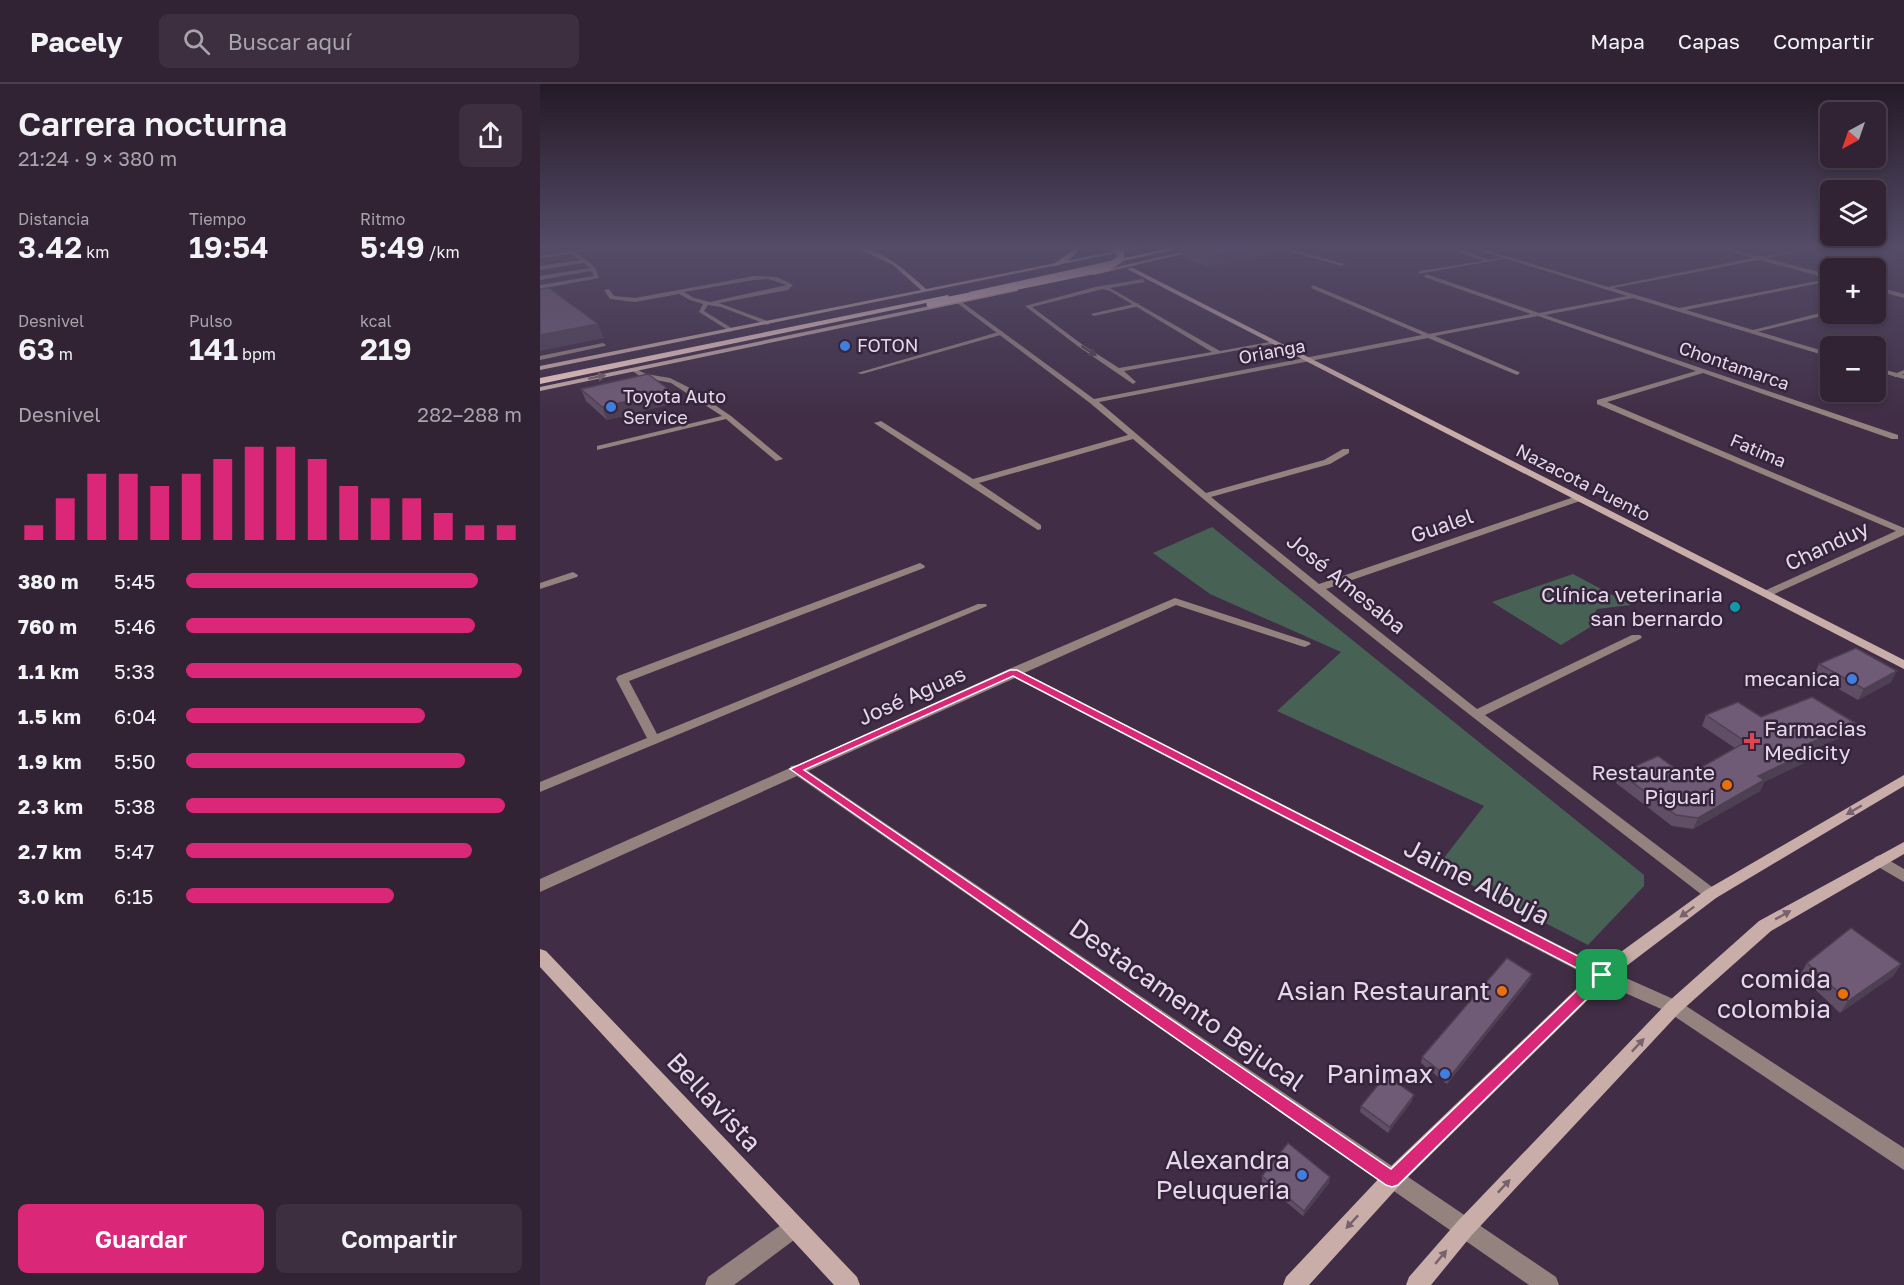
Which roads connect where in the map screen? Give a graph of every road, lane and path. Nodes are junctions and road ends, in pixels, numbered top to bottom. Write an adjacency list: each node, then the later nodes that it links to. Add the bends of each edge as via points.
1 (711, 303): 18 (street)
2 (866, 303): 26 (main road)
3 (895, 303): 47 (main road)
4 (915, 303): 49 (main road)
5 (935, 303): 24 (main road, bridge)
6 (954, 303): 24 (main road)
7 (960, 303): 30 (street, José Amesaba)
8 (1040, 303): 40 (street, one-way to 40, via 1028,306)
9 (1135, 303): 19 (street)
10 (1186, 303): 28 (main road, via 1224,323)
11 (1197, 303): 28 (main road, Nazacota Puento)
12 (1207, 303): 28 (main road, Nazacota Puento, via 1239,320)
13 (1351, 303): 31 (street)
14 (1507, 303): 22 (street, Chontamarca)
15 (1596, 303): 22 (street, Orianga)
16 (1659, 303): 20 (street)
17 (1710, 303): 20 (street)
18 (706, 304): 25 (street, via 727,307); 27 (street, via 701,310)
19 (1138, 305): 21 (street); 35 (street)
20 (1680, 309): 29 (street)
21 (1094, 314)
22 (1538, 314): 31 (street, Orianga); 41 (street, Chontamarca)
23 (1820, 315): 29 (street)
24 (871, 320): 39 (main road)
25 (758, 321): 26 (street); 27 (street)
26 (768, 323): 27 (main road)
27 (728, 329): 38 (main road)
28 (1247, 329): 32 (main road, Nazacota Puento)
29 (1752, 331): 34 (street)
30 (1002, 333): 44 (street); 52 (street, José Amesaba)
31 (1430, 336): 37 (street, Orianga); 45 (street)
32 (1275, 343): 35 (street); 37 (main road, Nazacota Puento)
33 (603, 345): 36 (street)
34 (1820, 352)
35 (1220, 353): 40 (street)
36 (540, 358)
37 (1310, 360): 52 (street, Orianga); 62 (main road, Nazacota Puento)
38 (540, 368)
39 (634, 370): 51 (main road, one-way to 39); 53 (street, via 641,377 670,380)
40 (1118, 370): 50 (street)
41 (1704, 371): 56 (street, Chontamarca); 64 (street, Fatima, via 1600,402)
42 (1886, 372): 46 (street)
43 (1904, 372): 46 (street)
44 (860, 373)
45 (1517, 373)
46 (1895, 375): 48 (street)
47 (540, 376)
48 (1904, 377)
49 (540, 381)
50 (1133, 382)
51 (540, 389)
52 (1093, 401): 55 (street, José Amesaba)
53 (727, 417): 57 (street); 59 (street)
54 (878, 423): 60 (street)
55 (1134, 436): 60 (street); 61 (street, José Amesaba)
56 (1895, 437)
57 (600, 448)
58 (1346, 451): 61 (street, via 1327,462)
59 (779, 459)
60 (972, 482): 63 (street)
61 (1204, 496): 68 (street, José Amesaba)
62 (1577, 499): 68 (street, Gualel); 69 (main road, Nazacota Puento)
63 (1038, 527)
64 (1904, 531): 69 (street, Chanduy)
65 (920, 566): 76 (street, via 622,679)
66 (573, 575): 67 (street)
67 (540, 586)
68 (1318, 588): 75 (street, José Amesaba)
69 (1766, 594): 73 (main road, Nazacota Puento)
70 (982, 606): 76 (street)
71 (1636, 637): 75 (street)
72 (1305, 644): 74 (street, José Aguas, via 1175,601)
73 (1904, 665)
74 (1013, 672): 77 (street, José Aguas); 86 (street, Jaime Albuja)
75 (1476, 714): 84 (street, José Amesaba)
76 (654, 740): 79 (street)
77 (796, 769): 83 (street, José Aguas); 89 (street, Destacamento Bejucal)
78 (1904, 780): 84 (main road, one-way to 84)
79 (540, 787)
80 (1904, 847): 81 (main road)
81 (1880, 861): 82 (street); 87 (main road, one-way to 81, via 1765,926)
82 (1904, 876)
83 (540, 886)
84 (1711, 894): 86 (main road, one-way to 86)
85 (540, 956): 90 (main road, Bellavista)
86 (1602, 975): 87 (street, Jaime Albuja); 89 (main road)
87 (1674, 1007): 88 (street, Jaime Albuja); 91 (main road, one-way to 87)
88 (1904, 1160)
89 (1392, 1179): 91 (street, Destacamento Bejucal); 94 (main road, one-way to 94)
90 (795, 1227): 92 (street); 93 (main road, Bellavista)
91 (1464, 1229): 95 (main road, one-way to 91); 96 (street, Destacamento Bejucal)
92 (716, 1285)
93 (849, 1285)
94 (1294, 1285)
95 (1418, 1285)
96 (1548, 1285)

